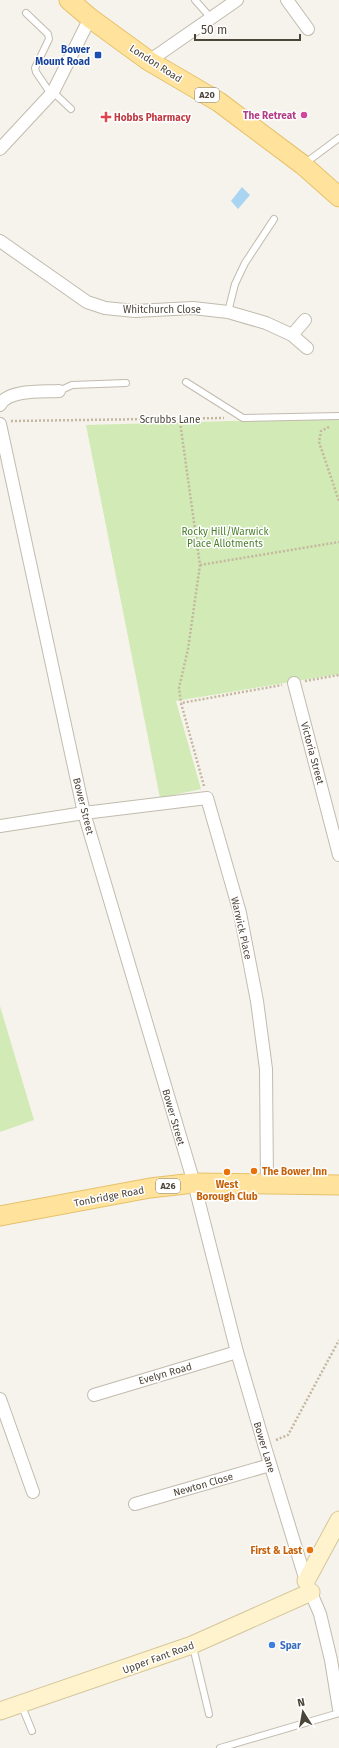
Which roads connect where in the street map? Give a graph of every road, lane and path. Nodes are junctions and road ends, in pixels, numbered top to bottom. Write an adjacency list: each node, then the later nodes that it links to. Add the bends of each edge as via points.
1 (69, 0): 6 (main road, London Road / A20)
2 (195, 0): 7 (lane)
3 (237, 0): 7 (street)
4 (287, 0): 8 (street)
5 (26, 13): 10 (lane, via 48,34 35,68)
6 (90, 18): 9 (main road, London Road / A20); 10 (street)
7 (211, 18): 9 (street)
8 (308, 29)
9 (149, 61): 14 (main road, London Road / A20, via 219,102)
10 (52, 93): 11 (lane); 13 (street)
11 (71, 110)
12 (339, 138): 14 (lane)
13 (0, 149)
14 (303, 165): 15 (main road, London Road / A20)
15 (339, 197)
16 (274, 219): 18 (lane, via 244,263 235,284)
17 (0, 241): 18 (street, Whitchurch Close, via 87,302 106,308 136,311 193,308)
18 (228, 312): 20 (street, Whitchurch Close, via 266,323)
19 (305, 320): 20 (street)
20 (292, 335): 21 (street, Whitchurch Close)
21 (307, 348)
22 (126, 382): 24 (lane, via 72,385)
23 (186, 382): 27 (lane)
24 (59, 391): 25 (street, via 17,393 2,401)
25 (0, 405)
26 (339, 416): 27 (lane)
27 (243, 418): 28 (path, Scrubbs Lane)
28 (4, 422): 38 (street, Bower Street)
29 (180, 422): 33 (path)
30 (331, 426): 31 (path, via 320,431 319,442)
31 (339, 501)
32 (339, 542): 33 (path)
33 (200, 566): 36 (path, via 188,649 179,688)
34 (339, 675): 35 (path)
35 (294, 683): 36 (path); 39 (street, Victoria Street)
36 (181, 703): 37 (path)
37 (207, 798): 38 (street); 43 (street, Warwick Place, via 240,913 257,1001 266,1069)
38 (84, 813): 40 (street); 42 (street, Bower Street)
39 (335, 823): 41 (street, Victoria Street)
40 (0, 826)
41 (339, 855)
42 (194, 1183): 43 (main road, Tonbridge Road / A26); 45 (main road, Tonbridge Road / A26, via 150,1188); 47 (street, Bower Lane)
43 (267, 1184): 44 (main road, Tonbridge Road / A26)
44 (339, 1185)
45 (0, 1216)
46 (339, 1340): 50 (path, via 288,1435)
47 (237, 1352): 48 (street, Evelyn Road); 50 (street, Bower Lane)
48 (94, 1394)
49 (0, 1399): 52 (street)
50 (264, 1444): 51 (street, Bower Lane)
51 (270, 1465): 53 (street, Newton Close); 55 (street, Bower Lane)
52 (33, 1492)
53 (135, 1504)
54 (339, 1520): 55 (street)
55 (308, 1586): 56 (street, Upper Fant Road); 57 (street, Bower Lane)
56 (192, 1645): 58 (street, Upper Fant Road); 62 (lane)
57 (335, 1658): 59 (street, Bower Lane)
58 (21, 1704): 60 (street, Upper Fant Road); 63 (lane)
59 (339, 1709)
60 (0, 1711)
61 (339, 1713): 64 (lane)
62 (209, 1714)
63 (32, 1731)
64 (220, 1748)

